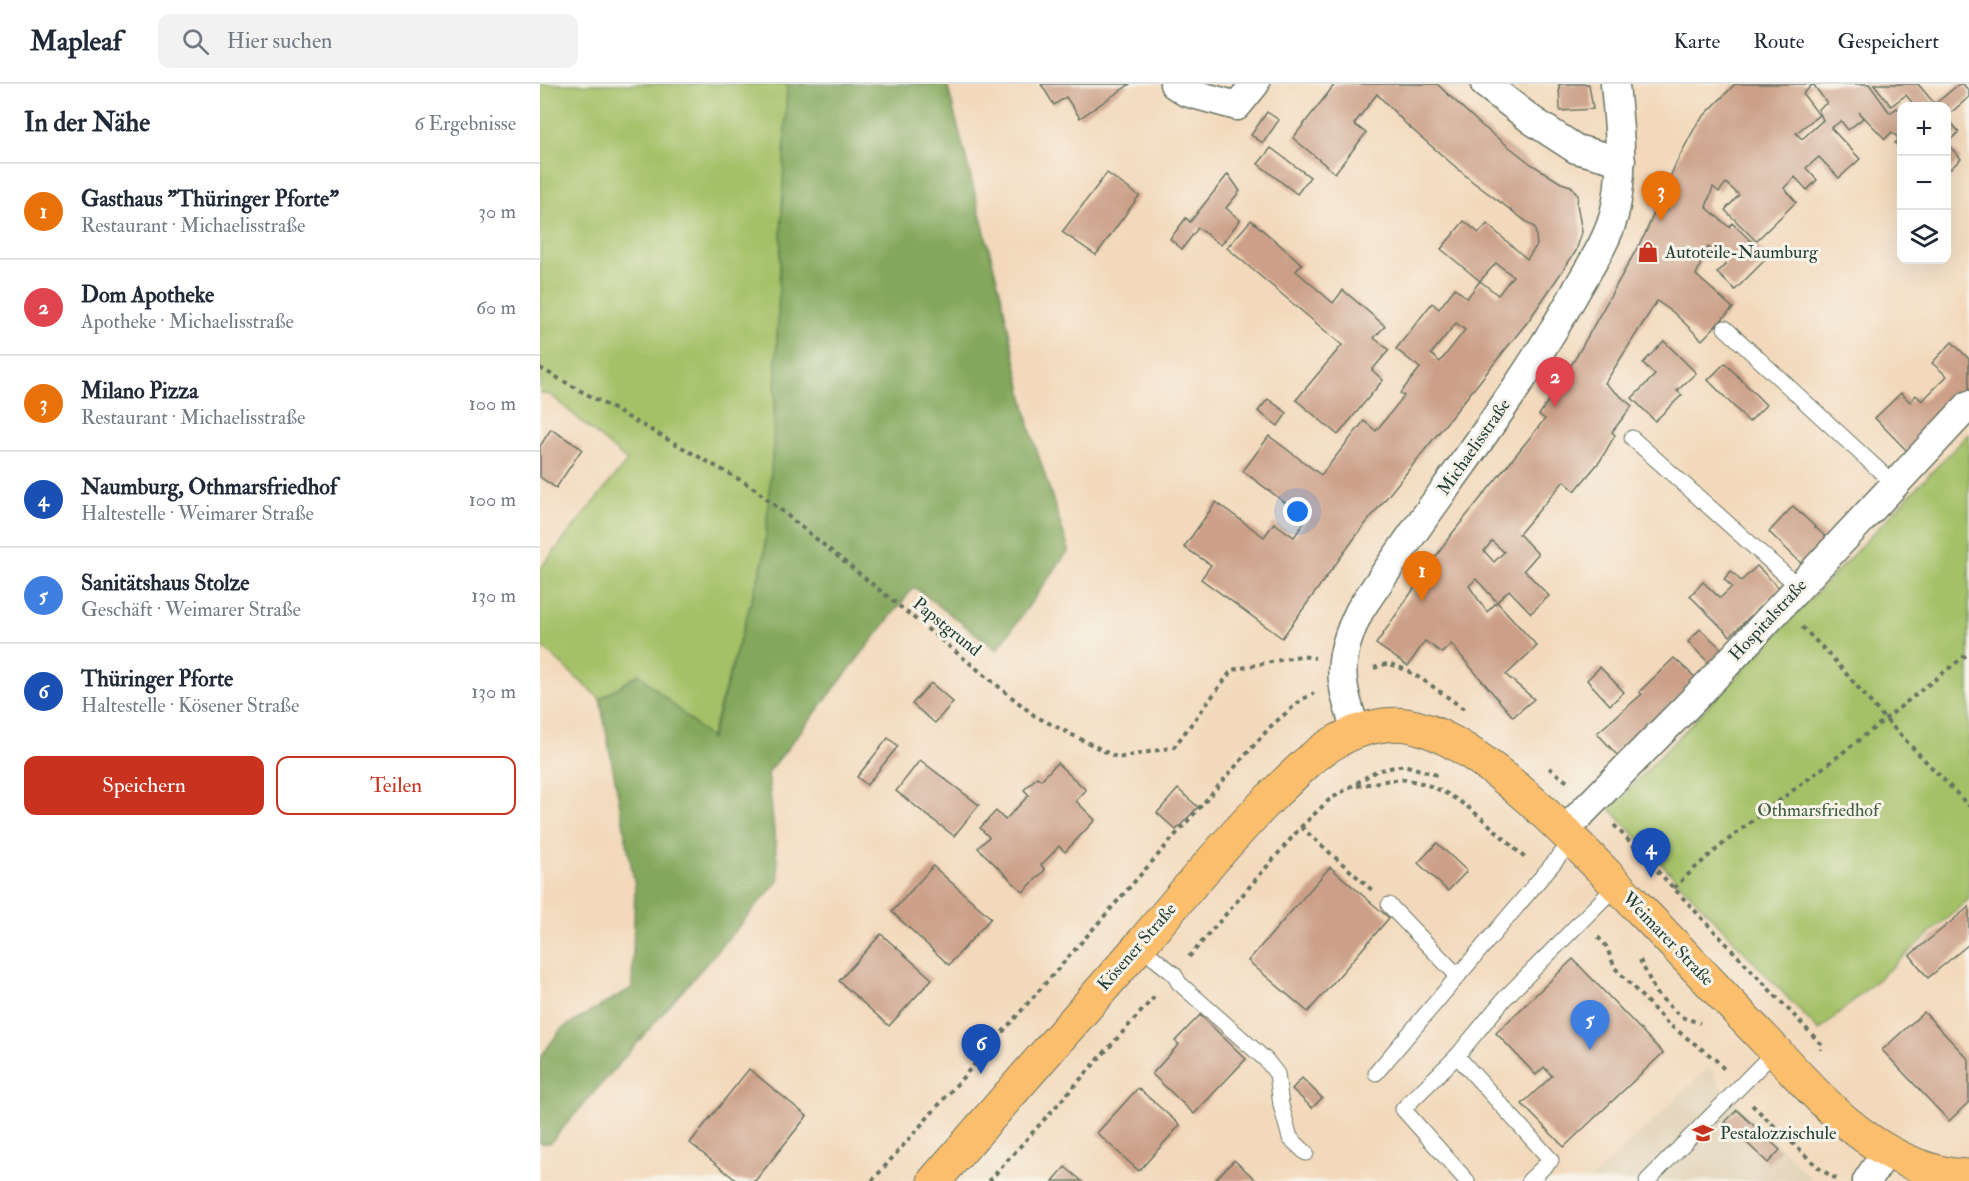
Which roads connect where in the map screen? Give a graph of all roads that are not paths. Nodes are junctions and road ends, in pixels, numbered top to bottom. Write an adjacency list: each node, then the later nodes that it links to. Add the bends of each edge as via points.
1 (1174, 84): 2 (street, via 1186,92 1237,106)
2 (1255, 84)
3 (1485, 84): 5 (street, via 1576,149)
4 (1617, 84): 5 (street, Michaelisstraße)
5 (1621, 161): 11 (street, Michaelisstraße, via 1613,219 1559,321 1360,610 1351,629 1342,670 1348,709)
6 (1725, 328): 9 (lane)
7 (1969, 405): 9 (street, Hospitalstraße)
8 (1632, 438): 10 (lane)
9 (1895, 485): 10 (street, Hospitalstraße)
10 (1799, 587): 12 (street, Hospitalstraße, via 1593,801)
11 (1357, 732): 12 (main road, Weimarer Straße, via 1406,725 1443,737 1490,768); 15 (main road, Kösener Straße, via 1331,744 1293,776 1230,840)
12 (1568, 836): 13 (main road, Weimarer Straße); 16 (lane, via 1543,875)
13 (1617, 885): 17 (main road, Weimarer Straße); 18 (lane, via 1504,999)
14 (1389, 905): 16 (lane)
15 (1139, 946): 21 (lane, via 1266,1060 1277,1074 1290,1138); 23 (main road, Kösener Straße)
16 (1458, 976): 19 (lane)
17 (1775, 1051): 20 (main road, Weimarer Straße, via 1843,1120); 26 (lane)
18 (1457, 1056): 24 (lane, via 1404,1109); 25 (lane, via 1551,1160)
19 (1376, 1073)
20 (1886, 1152): 22 (main road, Weimarer Straße); 27 (street)
21 (1306, 1153)
22 (1965, 1178)
23 (934, 1181)
24 (1467, 1181)
25 (1529, 1181)
26 (1647, 1181)
27 (1867, 1181)

